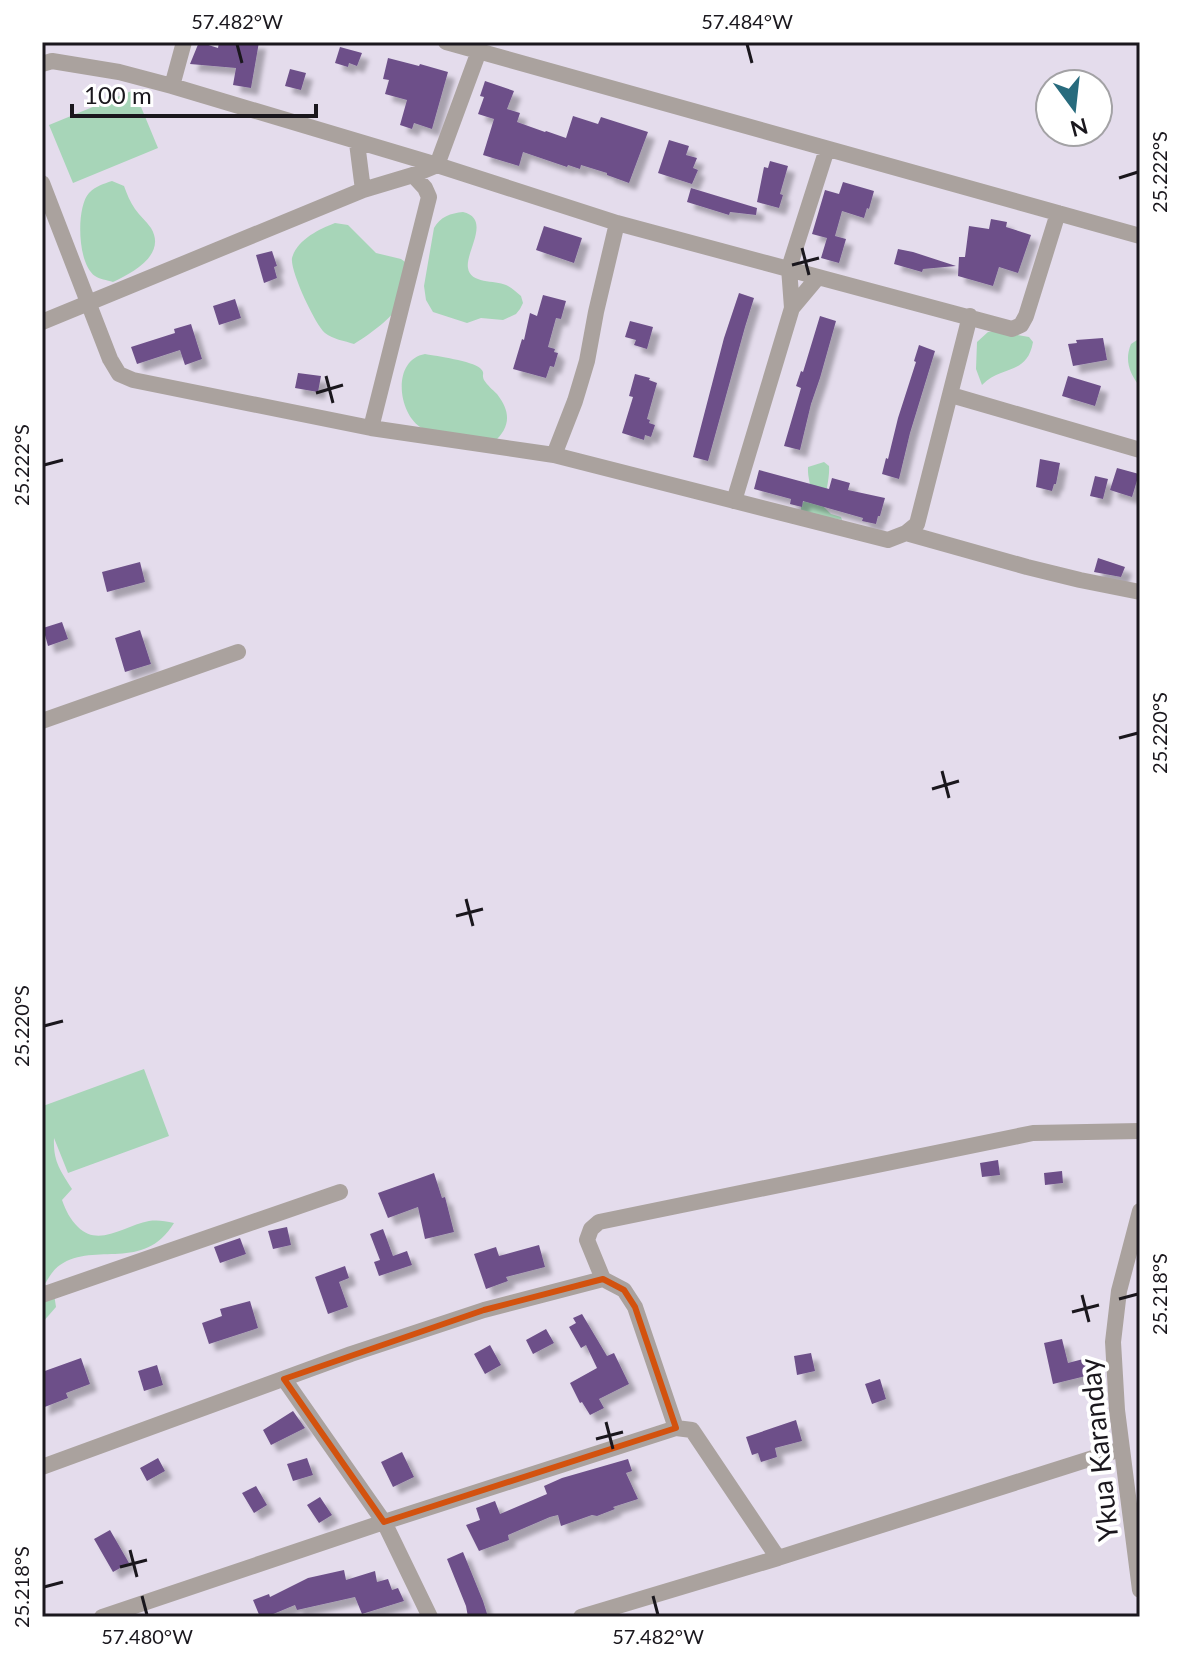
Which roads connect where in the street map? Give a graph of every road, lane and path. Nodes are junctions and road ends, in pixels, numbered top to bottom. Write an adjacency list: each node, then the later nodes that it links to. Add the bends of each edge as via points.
1 (184, 42): 5 (street)
2 (446, 42): 3 (street)
3 (479, 51): 7 (street); 8 (street)
4 (45, 58): 5 (street)
5 (172, 86): 6 (street)
6 (357, 143): 8 (street); 11 (street)
7 (827, 149): 12 (street); 15 (street)
8 (437, 165): 9 (street); 13 (street)
9 (413, 175): 11 (street); 22 (street, via 429,197)
10 (42, 183): 17 (street)
11 (363, 190): 17 (street)
12 (1058, 213): 14 (street); 19 (street, via 1021,325 1012,329)
13 (617, 223): 15 (street); 24 (street, via 587,361)
14 (1140, 236)
15 (789, 268): 16 (street); 18 (street)
16 (818, 277): 18 (street); 19 (street)
17 (88, 304): 20 (street); 22 (street, via 119,374)
18 (792, 308): 25 (street)
19 (970, 316): 21 (street)
20 (42, 322)
21 (951, 395): 23 (street); 26 (street, via 917,524)
22 (371, 428): 24 (street)
23 (1140, 450)
24 (554, 455): 25 (street)
25 (734, 501): 26 (street, via 888,540)
26 (906, 533): 27 (street)
27 (1140, 592)
28 (238, 652): 29 (street)
29 (42, 721)
30 (1140, 1131): 33 (street, via 1033,1133 599,1222 587,1240)
31 (340, 1192): 34 (street)
32 (1140, 1211): 37 (street, Ykua Karanday, via 1114,1327)
33 (603, 1279): 35 (street, via 484,1310); 36 (street, via 624,1290 635,1307)
34 (42, 1295)
35 (284, 1379): 38 (street); 39 (street)
36 (676, 1428): 39 (street); 40 (street, via 692,1430)
37 (1121, 1449): 40 (street); 41 (street, Ykua Karanday)
38 (42, 1467)
39 (384, 1522): 42 (street); 43 (street)
40 (778, 1558): 44 (street)
41 (1140, 1590)
42 (102, 1617)
43 (430, 1617)
44 (581, 1617)

